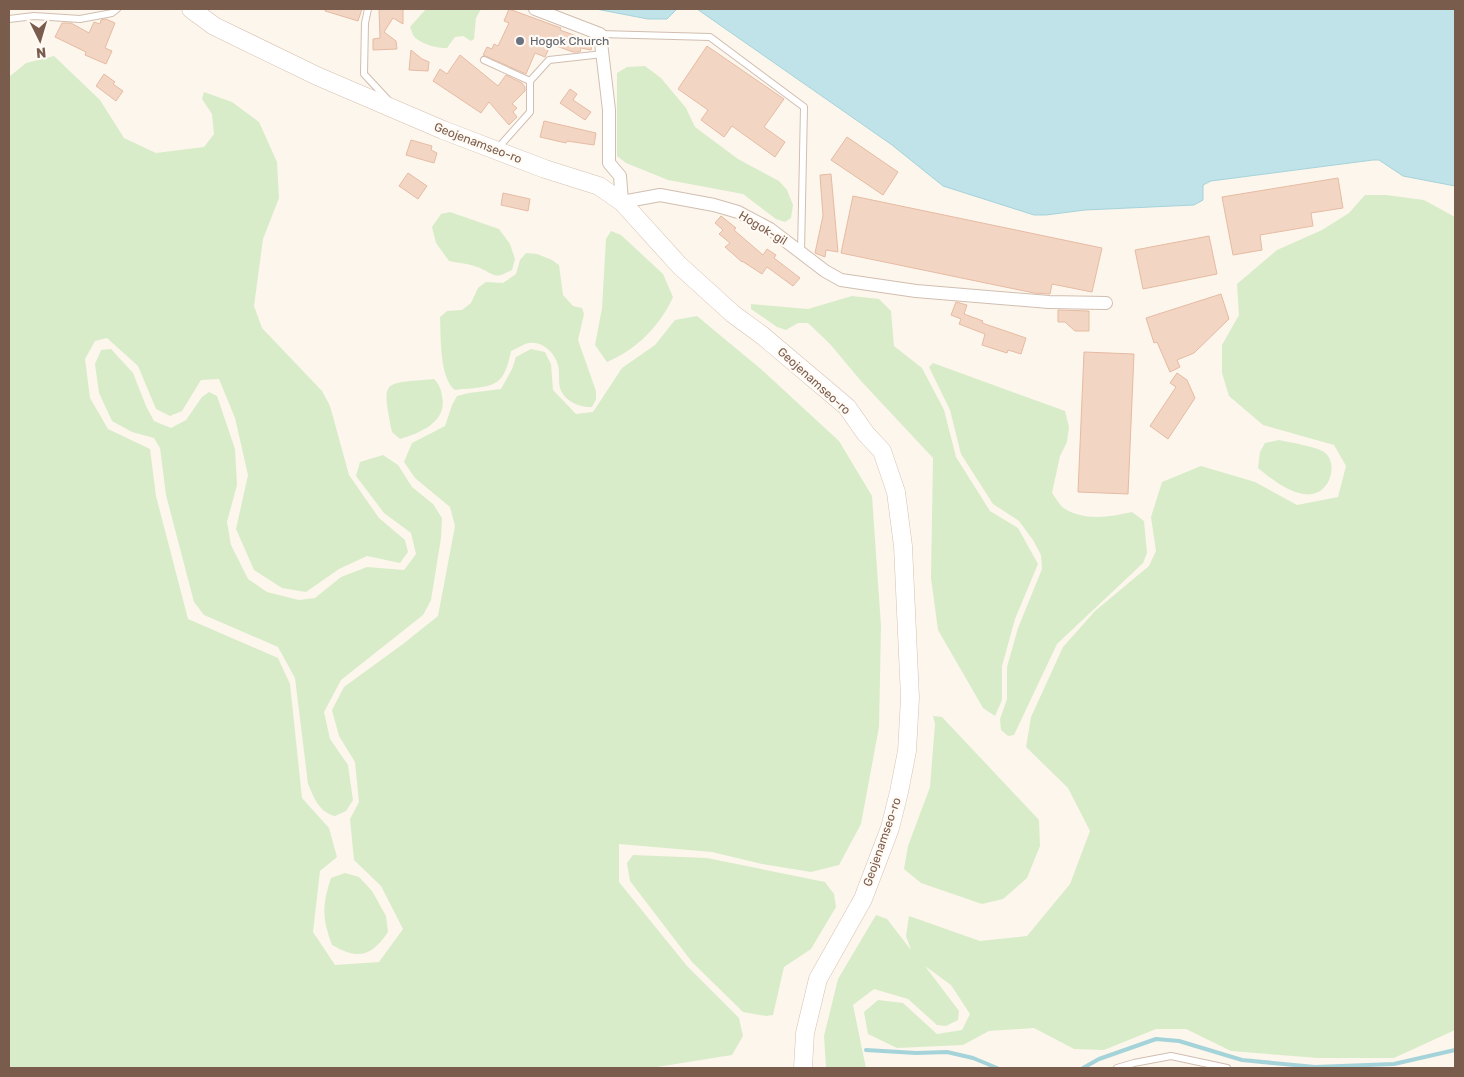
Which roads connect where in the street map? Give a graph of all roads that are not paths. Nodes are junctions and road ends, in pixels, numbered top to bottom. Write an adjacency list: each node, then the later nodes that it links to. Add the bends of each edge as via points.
1 (117, 9): 5 (lane, via 112,13 80,19 34,16)
2 (191, 9): 10 (main road, Geojenamseo-ro, via 214,26)
3 (368, 9): 10 (lane, via 364,74)
4 (535, 9): 6 (street)
5 (9, 20)
6 (600, 34): 7 (street); 13 (lane, via 710,37 804,107)
7 (603, 54): 9 (lane, via 549,60); 12 (street, via 609,110 609,163 620,176)
8 (484, 60): 9 (lane)
9 (530, 81): 11 (lane, via 530,112)
10 (400, 112): 11 (main road, Geojenamseo-ro)
11 (495, 150): 12 (main road, Geojenamseo-ro, via 599,186)
12 (622, 202): 13 (street, Hogok-gil, via 660,195 714,205 738,212 770,229); 15 (main road, Geojenamseo-ro, via 679,265 733,314 847,407 882,452 896,492 903,546 910,698 906,751 890,828 863,899 818,979 805,1033)
13 (801, 252): 14 (street, Hogok-gil, via 841,280 916,291 1049,302)
14 (1106, 303)
15 (803, 1068)
16 (1117, 1068): 17 (lane, via 1171,1056)
17 (1228, 1068)

